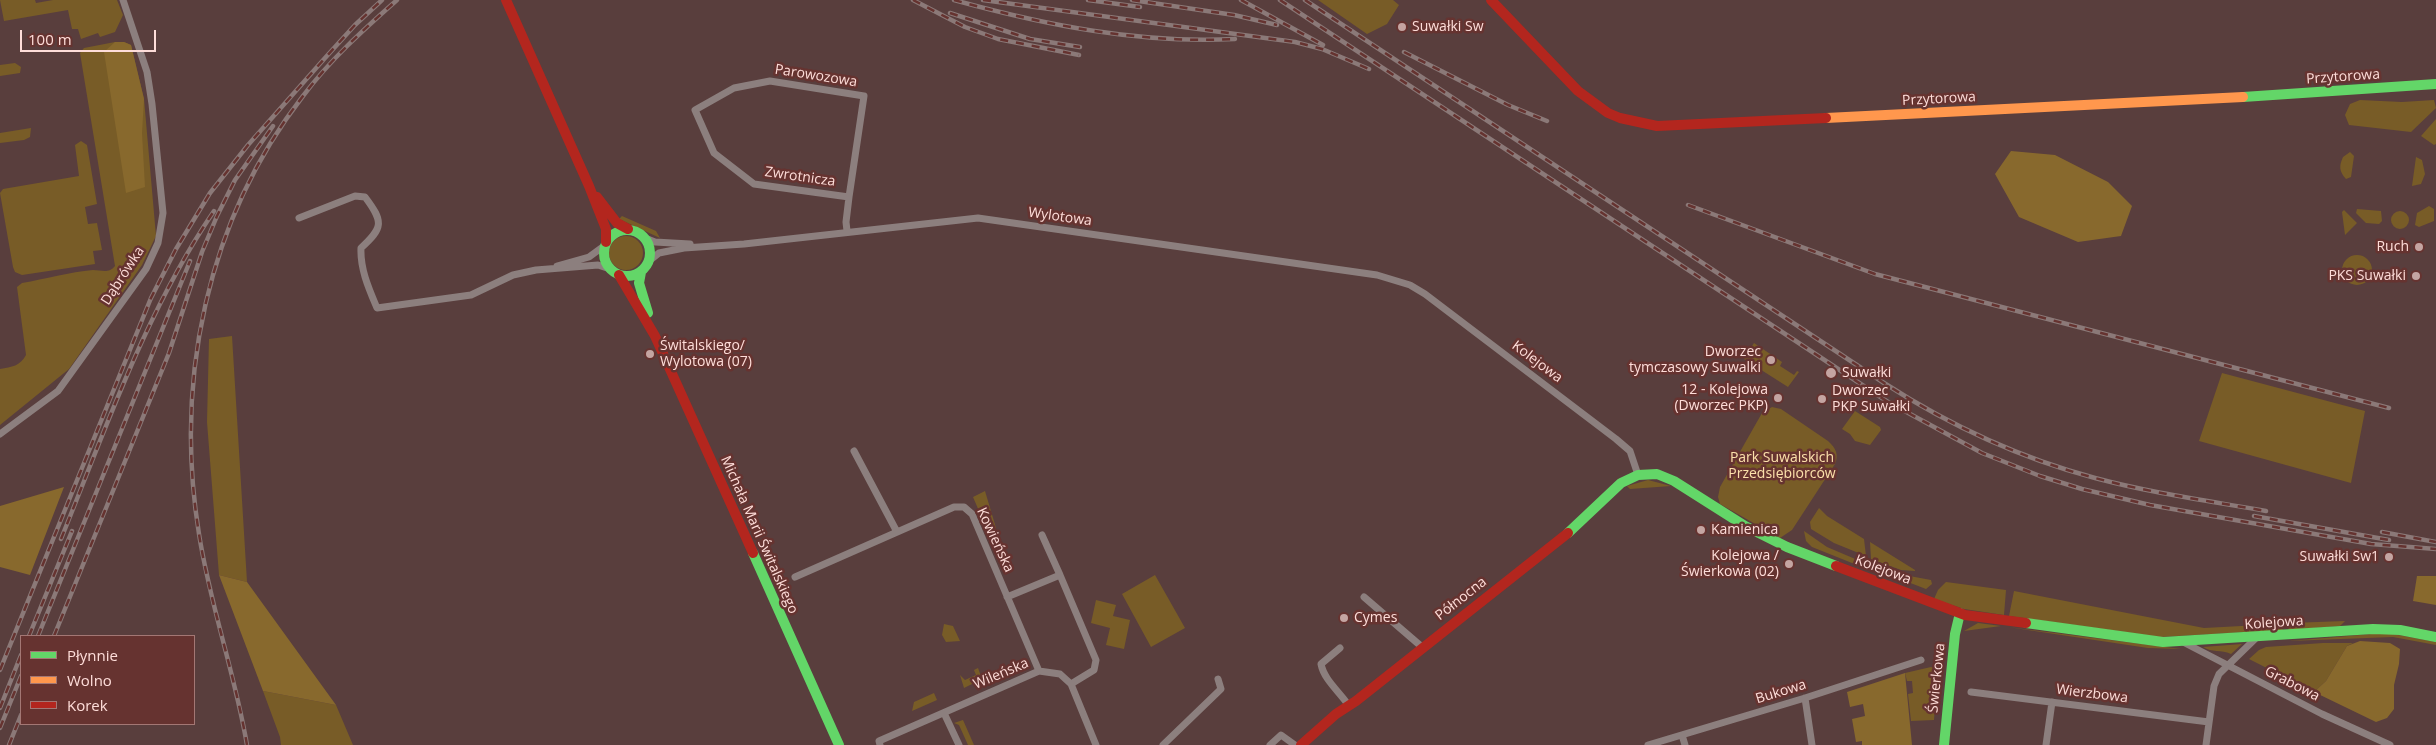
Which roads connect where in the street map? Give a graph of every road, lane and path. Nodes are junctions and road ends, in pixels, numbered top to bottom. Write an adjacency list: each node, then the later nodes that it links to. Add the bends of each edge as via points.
1 (123, 0): 21 (street, Dąbrówka, via 147,72 152,104 163,213 158,243 146,269 58,391)
2 (506, 0): 6 (street)
3 (1491, 0): 4 (street, Przytorowa, via 1587,99 1630,121 1657,126 2216,99)
4 (2436, 84)
5 (695, 110): 7 (street, Zwrotnicza, via 714,153 754,184); 7 (street, Parowozowa, via 734,88 770,81 864,96)
6 (589, 186): 9 (street, via 617,223); 12 (street, via 606,229)
7 (848, 197): 10 (street, Parowozowa)
8 (299, 218): 15 (street, via 355,196 366,197 379,226 377,233 361,248 360,258 377,308 471,295 513,275)
9 (628, 229): 11 (street); 12 (street, via 614,233)
10 (847, 231): 13 (street, Wylotowa, via 744,244); 19 (street, Wylotowa, via 978,218 1377,275)
11 (645, 238): 13 (street, Wylotowa, via 655,242); 14 (street, via 650,249)
12 (605, 244): 15 (street, via 584,259); 16 (street, via 605,260)
13 (703, 245): 14 (street, Wylotowa, via 659,253)
14 (649, 261): 17 (street)
15 (547, 269): 16 (street, via 598,265)
16 (610, 269): 18 (street)
17 (641, 272): 18 (street); 20 (street, Michała Marii Świtalskiego, via 640,292)
18 (619, 275): 20 (street, Michała Marii Świtalskiego)
19 (1410, 285): 23 (street, Kolejowa, via 1624,445 1634,459)
20 (655, 336): 49 (street, Michała Marii Świtalskiego)
21 (0, 434)
22 (854, 451): 24 (street)
23 (1638, 475): 30 (street, Kolejowa, via 1665,476 1745,526 1781,544); 34 (street, Północna, via 1622,483 1574,528)
24 (897, 532): 27 (street, Kowieńska); 28 (street, Kowieńska, via 954,507 964,507 972,514)
25 (1042, 535): 26 (street)
26 (1060, 574): 28 (street); 40 (street, via 1096,660 1094,670)
27 (795, 577)
28 (1007, 597): 38 (street, Kowieńska)
29 (1364, 597): 34 (street)
30 (1960, 614): 33 (street, Kolejowa, via 2136,640); 59 (street, Świerkowa, via 1955,634)
31 (2436, 637): 32 (street, Kolejowa, via 2383,629)
32 (2256, 638): 33 (street, Kolejowa); 37 (street)
33 (2183, 642): 37 (street, Grabowa)
34 (1422, 647): 44 (street, Północna)
35 (1340, 648): 44 (street, via 1321,664 1322,673)
36 (1921, 660): 42 (street, Bukowa)
37 (2227, 665): 46 (street, via 2214,686); 62 (street, Grabowa)
38 (1039, 671): 40 (street, Wileńska, via 1060,674); 45 (street, Wileńska)
39 (1218, 679): 52 (street, via 1221,689)
40 (1071, 684): 51 (street)
41 (1971, 692): 43 (street, Wierzbowa)
42 (1805, 698): 47 (street, Bukowa); 58 (street)
43 (2052, 702): 46 (street, Wierzbowa); 60 (street)
44 (1349, 706): 55 (street, Północna)
45 (944, 712): 48 (street, Wileńska); 50 (street)
46 (2209, 722): 61 (street)
47 (1682, 735): 56 (street, Bukowa); 57 (street)
48 (879, 743)
49 (838, 745)
50 (959, 745)
51 (1096, 745)
52 (1163, 745)
53 (1270, 745): 54 (street, via 1280,736)
54 (1295, 745)
55 (1302, 745)
56 (1648, 745)
57 (1685, 745)
58 (1812, 745)
59 (1944, 745)
60 (2046, 745)
61 (2206, 745)
62 (2390, 745)

